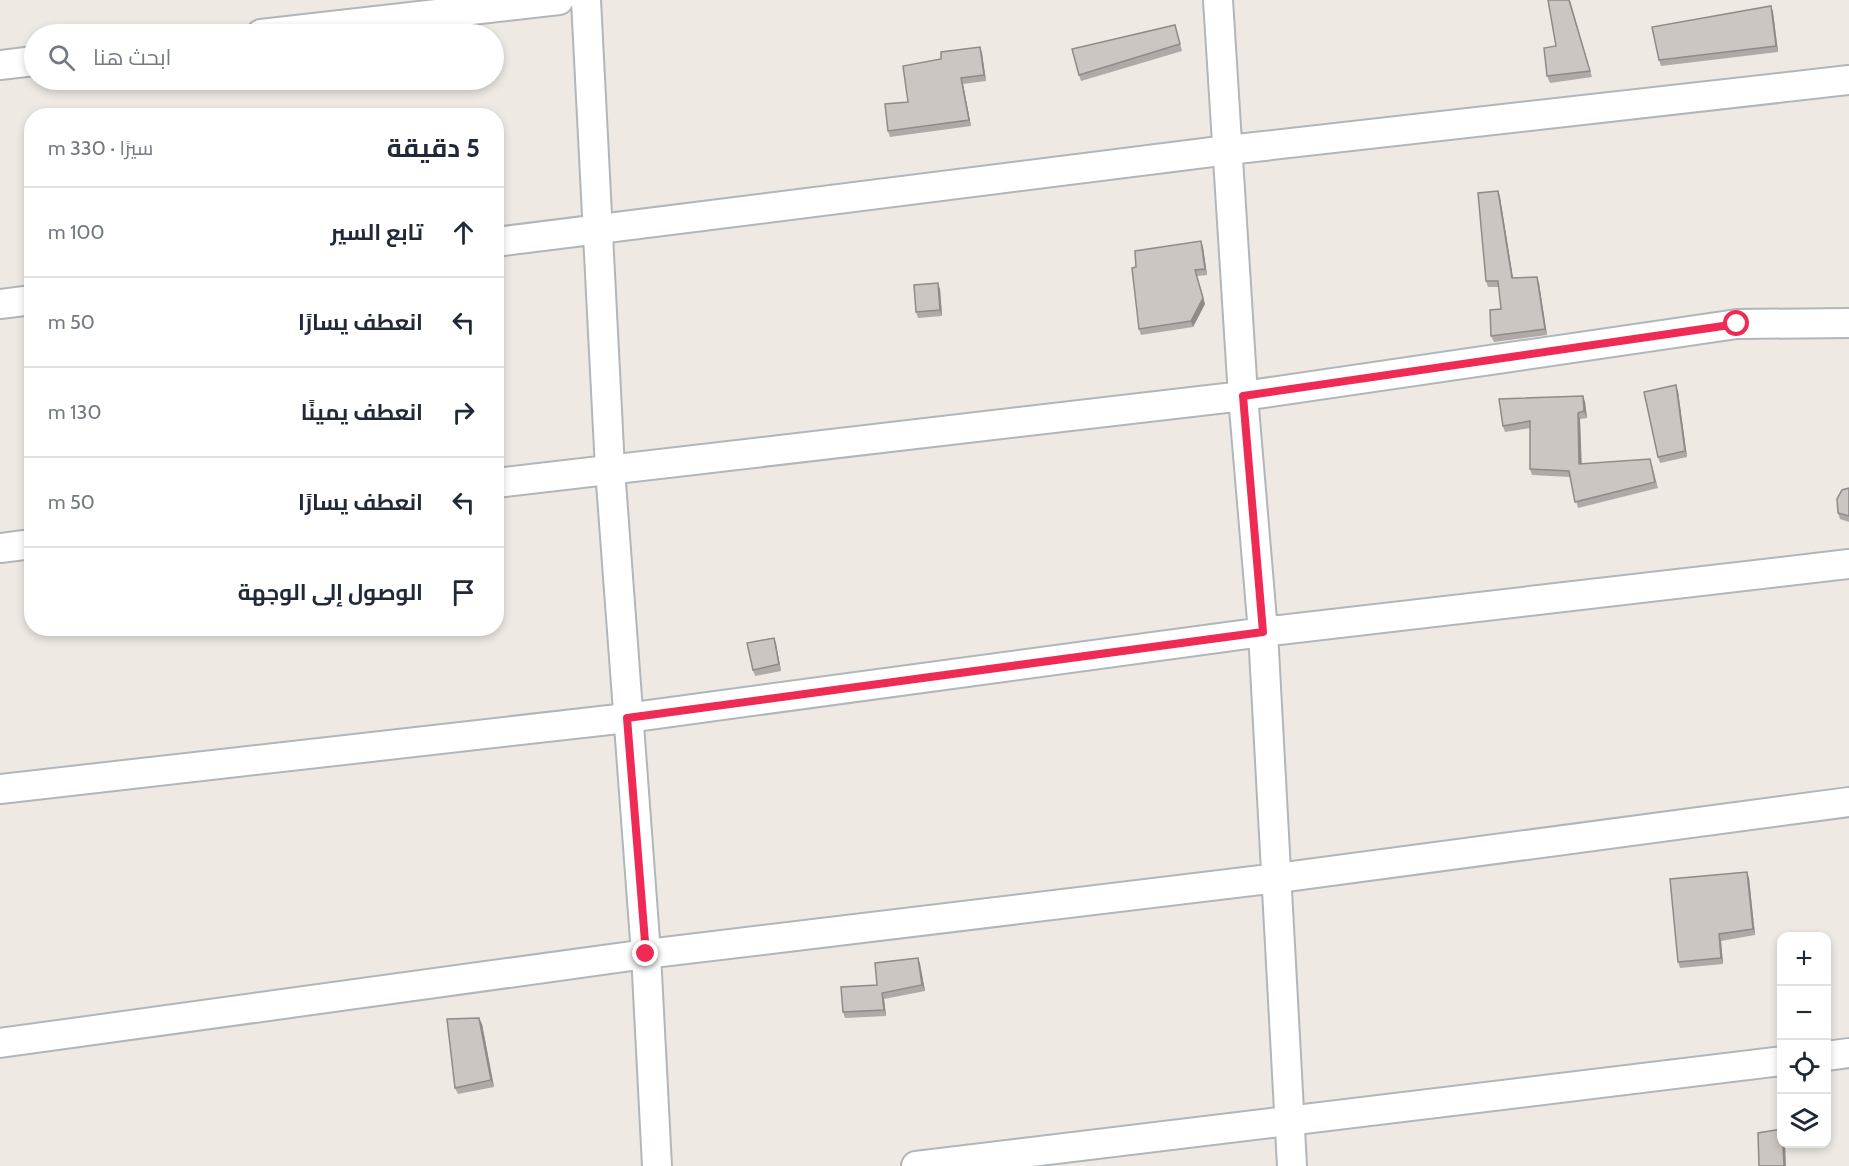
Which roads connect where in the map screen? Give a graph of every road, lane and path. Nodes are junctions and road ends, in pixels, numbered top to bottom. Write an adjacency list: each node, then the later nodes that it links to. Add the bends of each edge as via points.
1 (559, 0): 4 (street)
2 (586, 0): 9 (street)
3 (1218, 0): 8 (street)
4 (349, 24)
5 (24, 62): 6 (street)
6 (0, 65)
7 (1849, 80): 8 (street)
8 (1228, 150): 9 (street); 14 (street)
9 (599, 230): 10 (street); 15 (street)
10 (504, 241)
11 (24, 301): 12 (street)
12 (0, 304)
13 (1849, 323): 14 (street, via 1737,324)
14 (1243, 396): 15 (street); 20 (street)
15 (609, 469): 16 (street); 21 (street)
16 (504, 482)
17 (24, 545): 18 (street)
18 (0, 548)
19 (1849, 564): 20 (street)
20 (1263, 632): 21 (street); 24 (street)
21 (627, 718): 22 (street); 25 (street)
22 (0, 789)
23 (1849, 802): 24 (street)
24 (1278, 878): 25 (street); 30 (street)
25 (646, 954): 26 (street); 31 (street)
26 (0, 1043)
27 (1849, 1053): 28 (street)
28 (1831, 1055)
29 (1777, 1062): 30 (street)
30 (1288, 1121): 32 (street); 33 (street)
31 (657, 1166)
32 (916, 1166)
33 (1292, 1166)

